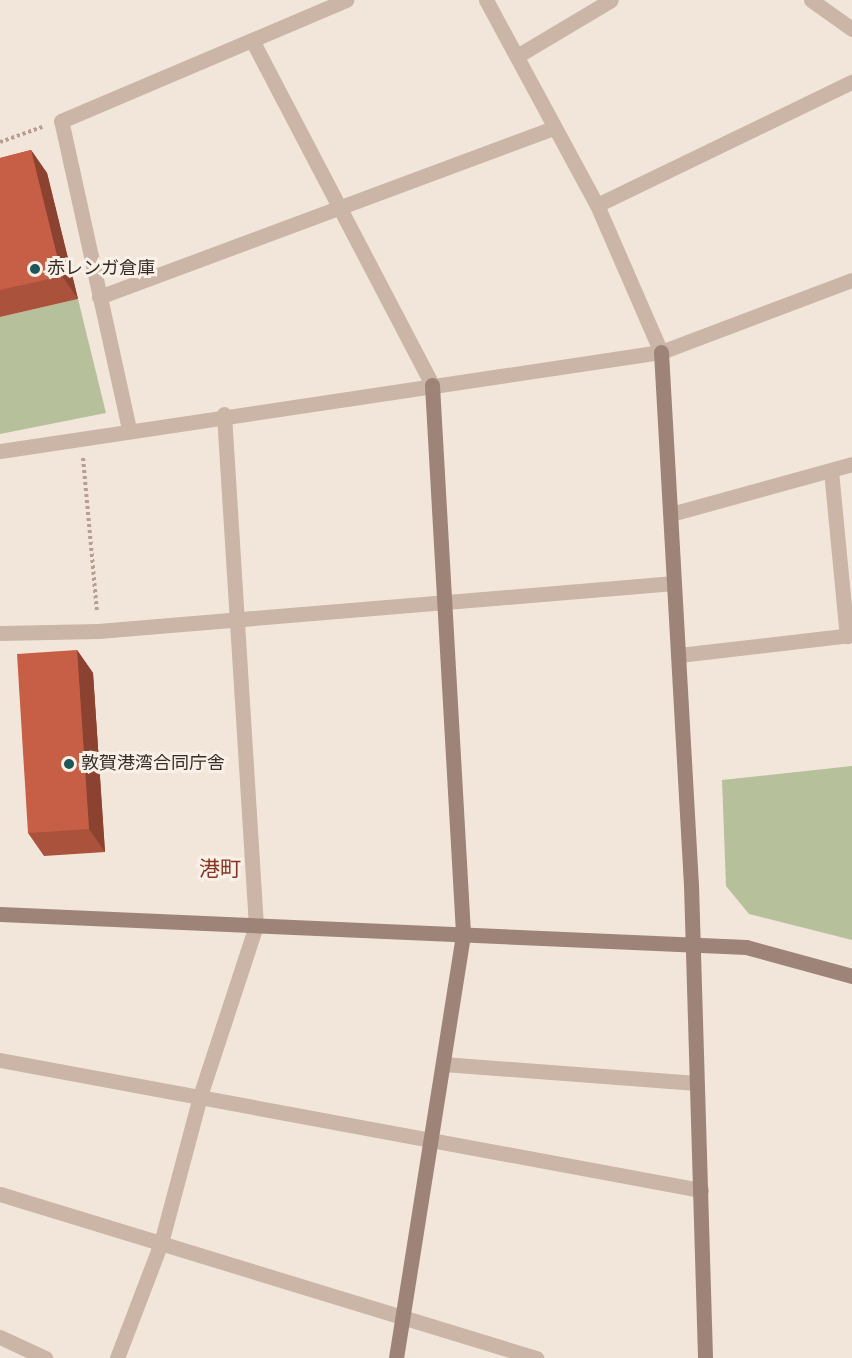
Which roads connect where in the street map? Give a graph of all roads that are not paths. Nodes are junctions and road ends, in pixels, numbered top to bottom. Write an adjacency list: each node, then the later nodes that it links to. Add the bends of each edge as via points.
1 (346, 0): 6 (street)
2 (486, 0): 7 (street)
3 (611, 0): 7 (street)
4 (811, 0): 5 (street)
5 (852, 29)
6 (253, 42): 11 (street); 13 (street, via 61,121)
7 (517, 56): 9 (street)
8 (852, 82): 10 (street)
9 (553, 128): 10 (street); 11 (street)
10 (597, 205): 14 (street)
11 (340, 209): 13 (street); 15 (street)
12 (852, 280): 14 (street)
13 (99, 297): 17 (street)
14 (661, 352): 15 (street); 21 (street)
15 (432, 385): 16 (street); 23 (street)
16 (224, 414): 17 (street); 24 (street)
17 (129, 429): 18 (street)
18 (0, 451)
19 (852, 464): 20 (street)
20 (831, 471): 21 (street); 26 (street)
21 (671, 514): 22 (street)
22 (674, 583): 23 (street); 27 (street)
23 (440, 599): 24 (street); 30 (street)
24 (235, 618): 25 (street, via 98,631); 29 (street)
25 (0, 633)
26 (850, 636): 27 (street)
27 (679, 655): 31 (street)
28 (0, 914): 29 (street)
29 (256, 926): 30 (street); 36 (street)
30 (464, 933): 31 (street); 34 (street)
31 (693, 945): 32 (street, via 746,947); 35 (street)
32 (852, 976)
33 (0, 1060): 36 (street)
34 (443, 1064): 35 (street); 37 (street)
35 (696, 1083): 38 (street)
36 (200, 1096): 37 (street); 40 (street)
37 (429, 1140): 38 (street); 41 (street)
38 (701, 1190): 47 (street)
39 (0, 1194): 40 (street)
40 (160, 1243): 41 (street); 44 (street)
41 (402, 1318): 45 (street); 46 (street)
42 (0, 1337): 43 (street)
43 (45, 1358)
44 (117, 1358)
45 (396, 1358)
46 (537, 1358)
47 (705, 1358)

